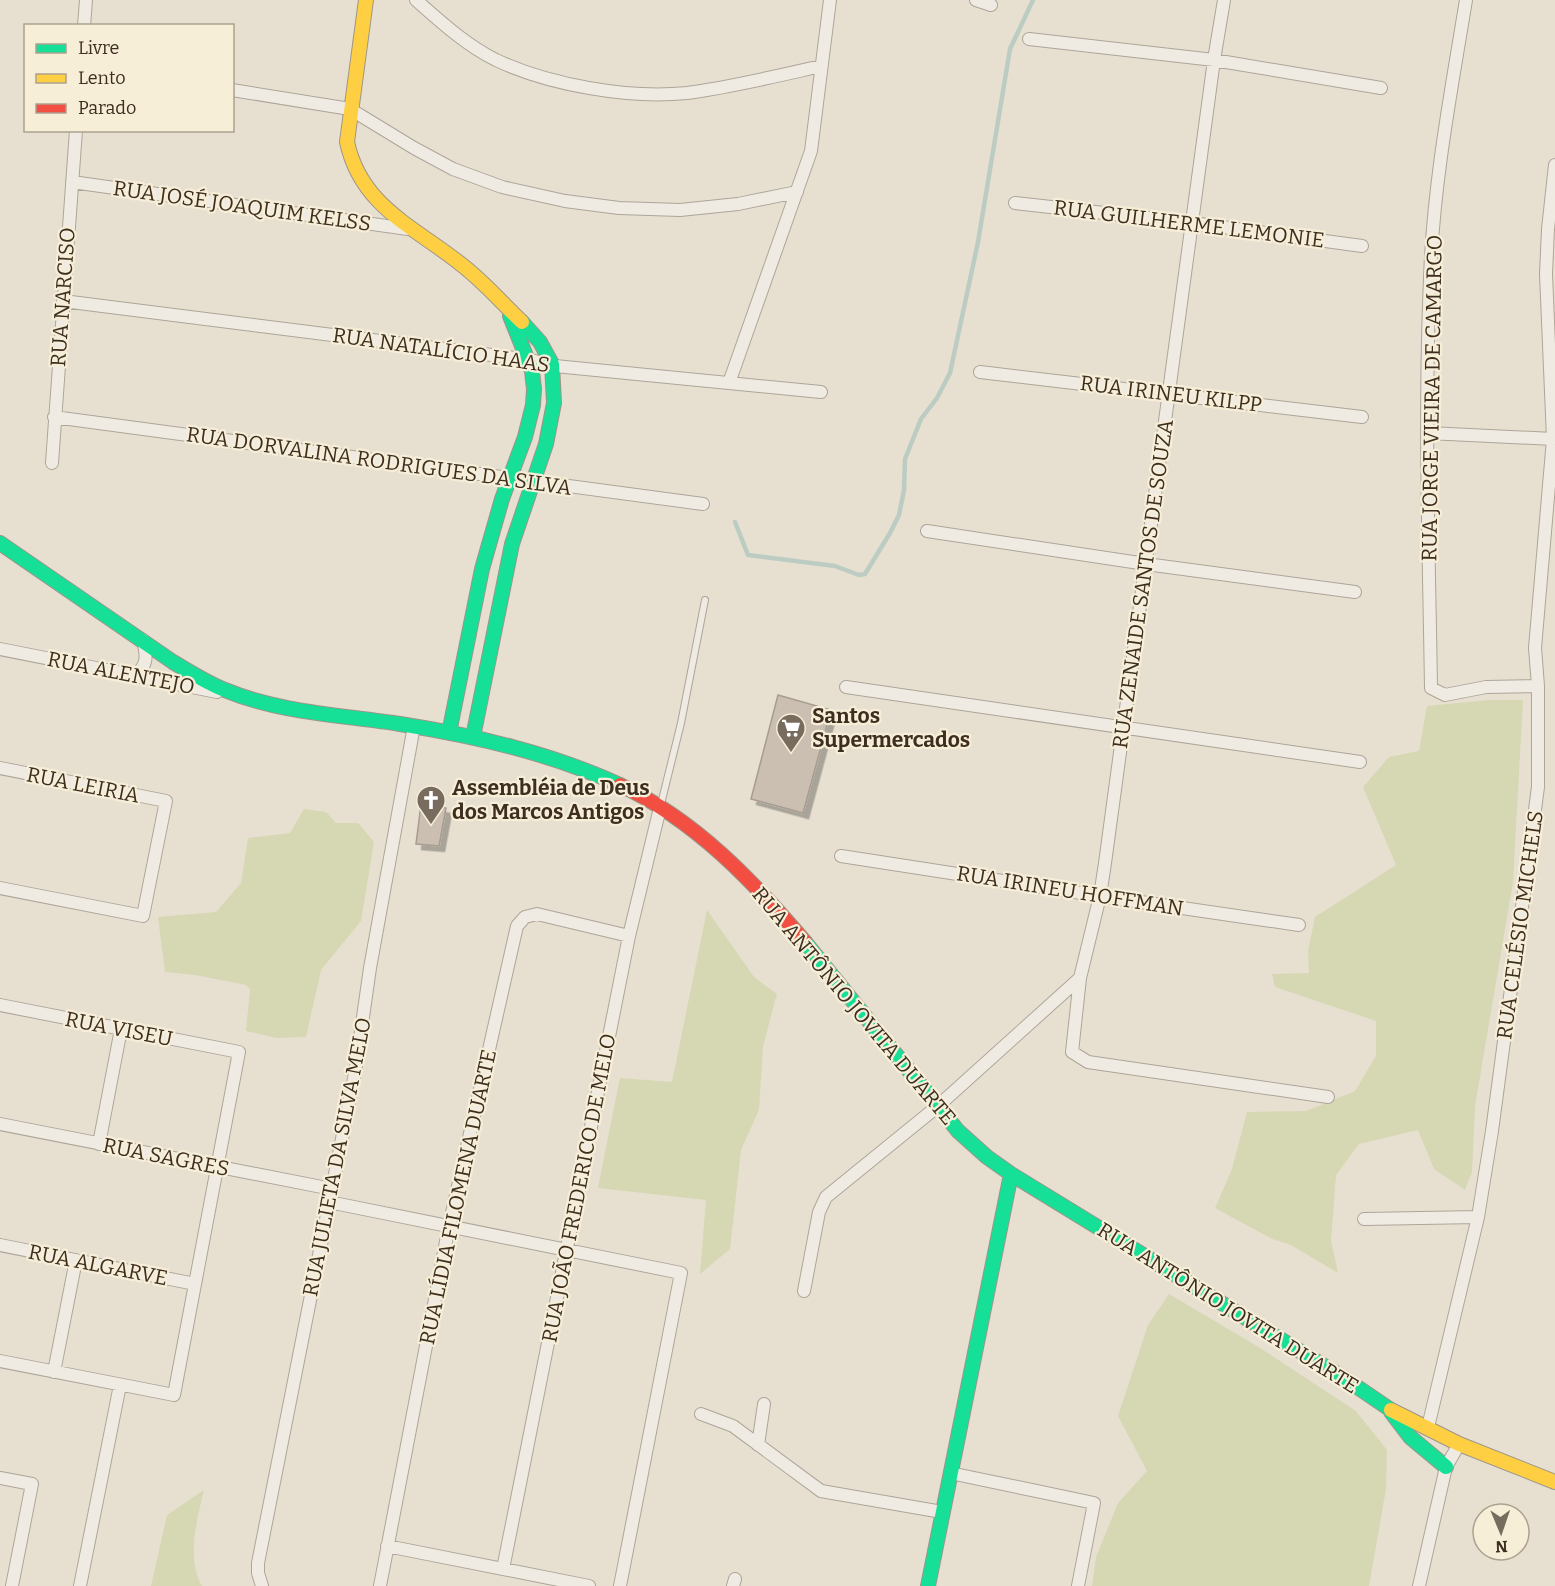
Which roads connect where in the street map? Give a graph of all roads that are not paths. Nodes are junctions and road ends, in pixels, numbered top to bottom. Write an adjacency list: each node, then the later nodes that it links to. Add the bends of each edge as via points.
1 (86, 0): 9 (street)
2 (366, 0): 15 (main road)
3 (416, 0): 12 (street, via 468,43 495,59 540,76 607,90 686,93)
4 (830, 0): 12 (street)
5 (976, 0): 8 (street)
6 (1224, 0): 11 (street, RUA ZENAIDE SANTOS DE SOUZA)
7 (1466, 0): 34 (street, RUA JORGE VIEIRA DE CAMARGO, via 1444,133 1433,236)
8 (990, 5)
9 (84, 24)
10 (1029, 39): 11 (street)
11 (1214, 60): 13 (street); 21 (street, RUA ZENAIDE SANTOS DE SOUZA)
12 (822, 66): 19 (street, via 811,152)
13 (1381, 88)
14 (234, 90): 15 (street)
15 (350, 109): 19 (street, via 453,169 502,187 556,200 680,210); 22 (main road, via 347,150 355,172 374,196)
16 (76, 132): 18 (street, RUA NARCISO)
17 (1555, 165): 35 (street, RUA CELÉSIO MICHELS, via 1546,274)
18 (72, 182): 22 (street, RUA JOSÉ JOAQUIM KELSS); 24 (street, RUA NARCISO)
19 (797, 192): 29 (street)
20 (1015, 203): 21 (street, RUA GUILHERME LEMONIE)
21 (1193, 223): 23 (street, RUA GUILHERME LEMONIE); 31 (street, RUA ZENAIDE SANTOS DE SOUZA)
22 (412, 230): 25 (main road, via 462,265)
23 (1362, 246)
24 (63, 301): 26 (street, RUA NATALÍCIO HAAS); 32 (street, RUA NARCISO)
25 (507, 309): 26 (main road); 27 (main road, via 535,335)
26 (528, 360): 27 (street, RUA NATALÍCIO HAAS); 37 (main road, via 534,387 532,410)
27 (552, 366): 29 (street, RUA NATALÍCIO HAAS); 38 (main road, via 553,409)
28 (980, 372): 31 (street, RUA IRINEU KILPP)
29 (729, 383): 30 (street, RUA NATALÍCIO HAAS)
30 (821, 392)
31 (1170, 394): 33 (street, RUA IRINEU KILPP); 42 (street, RUA ZENAIDE SANTOS DE SOUZA)
32 (54, 417): 36 (street, RUA NARCISO); 37 (street, RUA DORVALINA RODRIGUES DA SILVA)
33 (1362, 417)
34 (1428, 433): 35 (street); 48 (street, RUA JORGE VIEIRA DE CAMARGO, via 1431,688 1445,695 1486,687)
35 (1552, 439): 48 (street, RUA CELÉSIO MICHELS, via 1535,648)
36 (52, 463)
37 (509, 478): 38 (street, RUA DORVALINA RODRIGUES DA SILVA); 53 (main road, via 488,548)
38 (534, 482): 39 (street, RUA DORVALINA RODRIGUES DA SILVA); 54 (main road, via 512,544)
39 (703, 504)
40 (927, 531): 42 (street)
41 (0, 543): 45 (main road, RUA ANTÔNIO JOVITA DUARTE)
42 (1146, 564): 43 (street); 52 (street, RUA ZENAIDE SANTOS DE SOUZA)
43 (1355, 592)
44 (705, 600): 57 (lane)
45 (142, 640): 47 (street, via 146,659); 50 (main road, RUA ANTÔNIO JOVITA DUARTE, via 206,680)
46 (0, 650): 47 (street, RUA ALENTEJO)
47 (134, 676): 50 (street, RUA ALENTEJO)
48 (1538, 686): 73 (street, RUA CELÉSIO MICHELS, via 1535,813)
49 (846, 687): 52 (street)
50 (242, 697): 51 (main road, RUA ANTÔNIO JOVITA DUARTE)
51 (414, 726): 53 (main road, RUA ANTÔNIO JOVITA DUARTE); 72 (street, RUA JULIETA DA SILVA MELO)
52 (1123, 728): 55 (street); 60 (street, RUA ZENAIDE SANTOS DE SOUZA)
53 (449, 733): 54 (main road, RUA ANTÔNIO JOVITA DUARTE)
54 (473, 736): 57 (main road, RUA ANTÔNIO JOVITA DUARTE, via 532,750 628,789)
55 (1360, 762)
56 (0, 768): 59 (street, RUA LEIRIA, via 166,801 143,916)
57 (660, 808): 62 (street, RUA JOÃO FREDERICO DE MELO); 67 (main road, RUA ANTÔNIO JOVITA DUARTE, via 742,873 807,944)
58 (841, 856): 60 (street, RUA IRINEU HOFFMAN)
59 (0, 888)
60 (1100, 896): 61 (street, RUA IRINEU HOFFMAN); 63 (street, RUA ZENAIDE SANTOS DE SOUZA)
61 (1299, 925)
62 (629, 936): 75 (street, RUA LÍDIA FILOMENA DUARTE, via 537,914 525,917 517,926); 77 (street, RUA JOÃO FREDERICO DE MELO)
63 (1080, 978): 66 (street, RUA ZENAIDE SANTOS DE SOUZA, via 1072,1052 1080,1059); 67 (street)
64 (0, 1005): 65 (street, RUA VISEU)
65 (121, 1029): 69 (street); 70 (street, RUA VISEU, via 239,1052)
66 (1328, 1097)
67 (938, 1106): 71 (main road, RUA ANTÔNIO JOVITA DUARTE, via 972,1146); 80 (street, via 826,1197 819,1212)
68 (0, 1124): 69 (street, RUA SAGRES)
69 (99, 1144): 70 (street, RUA SAGRES)
70 (217, 1167): 72 (street, RUA SAGRES); 79 (street)
71 (1011, 1174): 85 (main road, RUA ANTÔNIO JOVITA DUARTE); 91 (main road)
72 (331, 1195): 75 (street, RUA SAGRES); 99 (street, RUA JULIETA DA SILVA MELO, via 258,1563)
73 (1478, 1217): 74 (street); 87 (street, RUA CELÉSIO MICHELS)
74 (1364, 1219)
75 (449, 1226): 77 (street, RUA SAGRES); 95 (street, RUA LÍDIA FILOMENA DUARTE)
76 (0, 1245): 78 (street, RUA ALGARVE)
77 (566, 1249): 96 (street, RUA JOÃO FREDERICO DE MELO); 102 (street, RUA SAGRES, via 681,1273)
78 (76, 1260): 79 (street, RUA ALGARVE); 82 (street)
79 (195, 1284): 83 (street, via 174,1395)
80 (804, 1291)
81 (0, 1361): 82 (street)
82 (54, 1372): 83 (street)
83 (120, 1384): 98 (street)
84 (764, 1404): 89 (street)
85 (1388, 1408): 87 (main road, RUA ANTÔNIO JOVITA DUARTE); 90 (main road, via 1410,1437)
86 (701, 1414): 89 (street, via 733,1426)
87 (1428, 1427): 88 (main road, RUA ANTÔNIO JOVITA DUARTE)
88 (1459, 1444): 90 (street); 93 (main road, RUA ANTÔNIO JOVITA DUARTE)
89 (758, 1445): 94 (street, via 821,1491)
90 (1446, 1467): 105 (street)
91 (950, 1473): 94 (main road); 104 (street, via 1094,1503)
92 (0, 1478): 97 (street, via 32,1484)
93 (1555, 1482)
94 (942, 1512): 103 (main road)
95 (387, 1546): 96 (street); 100 (street, RUA LÍDIA FILOMENA DUARTE)
96 (503, 1569): 101 (street)
97 (12, 1586)
98 (80, 1586)
99 (262, 1586)
100 (380, 1586)
101 (589, 1586)
102 (620, 1586)
103 (928, 1586)
104 (1078, 1586)
105 (1419, 1586)

